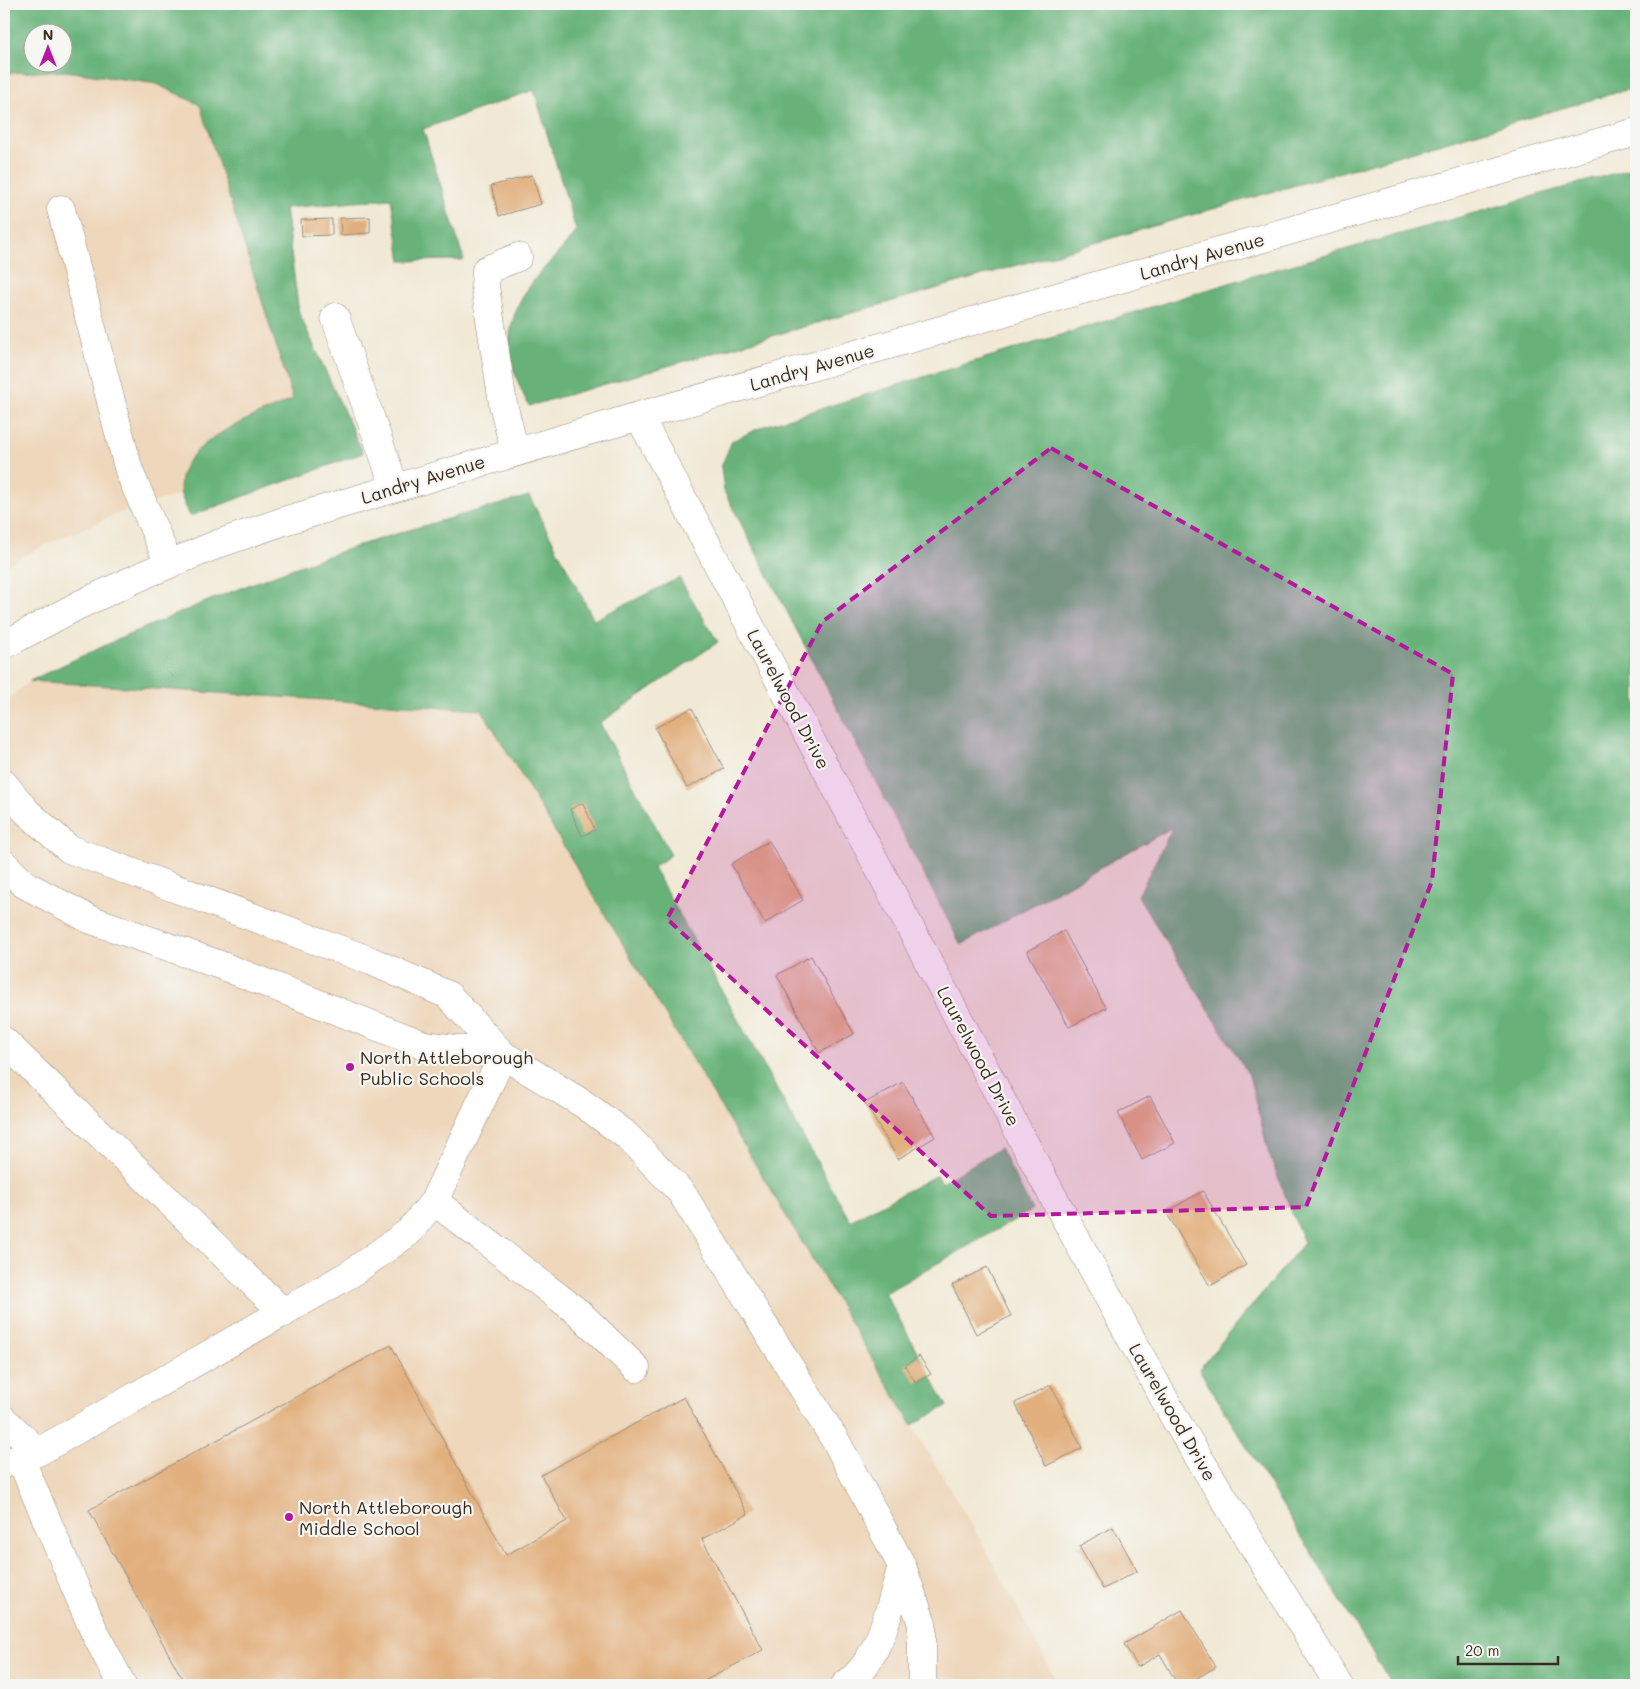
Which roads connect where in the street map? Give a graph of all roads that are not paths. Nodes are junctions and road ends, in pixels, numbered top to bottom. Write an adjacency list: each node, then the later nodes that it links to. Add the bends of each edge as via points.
1 (1636, 132): 5 (street, Landry Avenue)
2 (61, 209): 8 (street, via 129,471)
3 (518, 258): 6 (street, via 486,270 485,286 503,404)
4 (336, 317): 7 (street)
5 (639, 416): 6 (street, Landry Avenue); 23 (street, Laurelwood Drive, via 1178,1424)
6 (515, 452): 7 (street, Landry Avenue)
7 (395, 488): 8 (street, Landry Avenue, via 218,544)
8 (169, 564): 9 (street, Landry Avenue, via 79,605)
9 (4, 645)
10 (4, 784): 13 (street, via 27,812 69,849 371,961 448,995)
11 (4, 864): 13 (street, via 24,884 89,919 220,965 424,1045)
12 (4, 1040): 15 (street)
13 (503, 1055): 14 (street); 19 (street, via 585,1105 627,1136 681,1192 837,1443)
14 (434, 1201): 15 (street, via 414,1226 383,1253); 16 (street, via 579,1313)
15 (284, 1313): 18 (street)
16 (636, 1368)
17 (4, 1420): 18 (street)
18 (21, 1459): 20 (street, via 94,1631)
19 (902, 1566): 21 (street, via 881,1635 858,1676); 22 (street, via 922,1624)
20 (122, 1685)
21 (845, 1685)
22 (922, 1685)
23 (1339, 1685)

